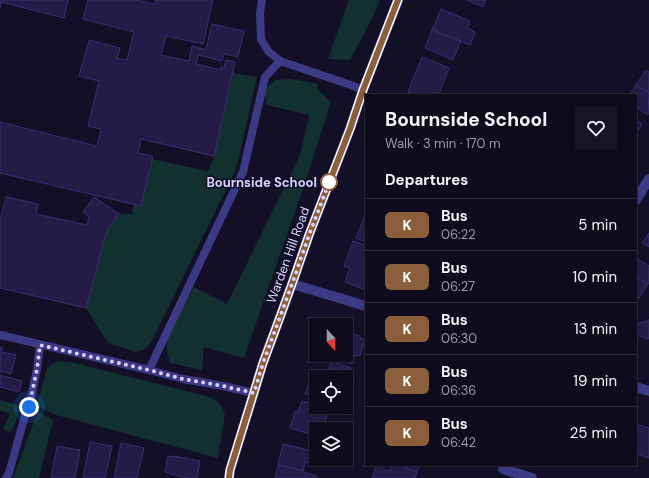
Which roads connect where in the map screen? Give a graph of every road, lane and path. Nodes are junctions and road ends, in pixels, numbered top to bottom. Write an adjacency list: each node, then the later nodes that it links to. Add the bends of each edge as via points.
1 (262, 0): 3 (lane, via 261,39 268,51)
2 (398, 0): 4 (street, Warden Hill Road)
3 (280, 61): 4 (lane); 11 (lane, via 265,77 243,172)
4 (363, 90): 7 (street, Warden Hill Road)
5 (649, 179): 6 (street)
6 (637, 198)
7 (292, 284): 8 (street); 14 (street, Warden Hill Road)
8 (365, 306)
9 (0, 336): 10 (lane)
10 (40, 345): 11 (lane); 16 (lane, via 29,407)
11 (149, 370): 14 (lane)
12 (637, 387): 13 (street)
13 (649, 391)
14 (254, 393): 17 (street, Warden Hill Road)
15 (503, 469): 18 (street)
16 (6, 478)
17 (229, 478)
18 (532, 478)

